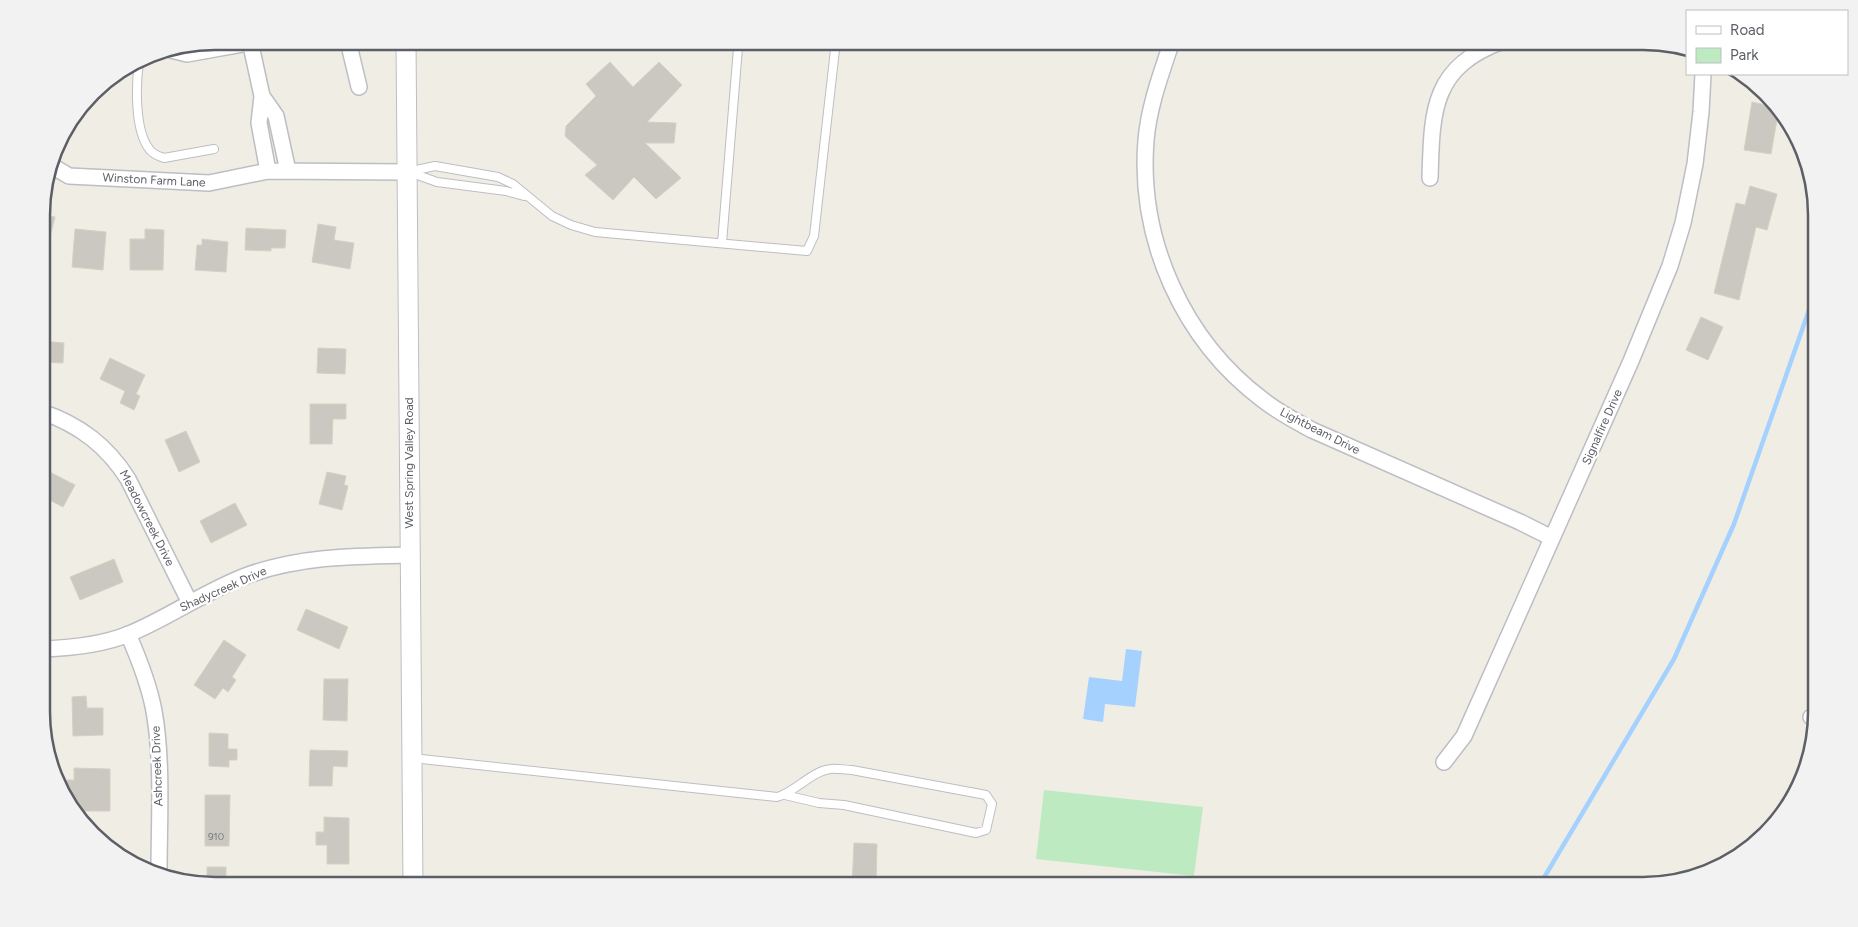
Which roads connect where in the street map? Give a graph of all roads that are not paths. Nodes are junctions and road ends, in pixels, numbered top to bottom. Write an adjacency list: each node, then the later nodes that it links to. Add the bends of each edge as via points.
1 (209, 50): 9 (street)
2 (254, 50): 13 (street)
3 (350, 50): 12 (street)
4 (406, 50): 18 (street, West Spring Valley Road)
5 (738, 50): 21 (lane)
6 (835, 50): 21 (lane, via 814,236 806,251)
7 (1169, 50): 23 (street, Lightbeam Drive, via 1156,86 1146,139 1146,196 1150,224 1162,260 1185,312 1202,337 1243,383 1287,416)
8 (1482, 50): 19 (street, via 1456,69 1440,93 1432,125)
9 (183, 53)
10 (138, 69): 14 (lane, via 140,128 150,150 164,158)
11 (1703, 75): 23 (street, Signalfire Drive, via 1695,164 1670,266)
12 (359, 87)
13 (262, 96): 16 (street, via 259,123); 17 (street, via 276,116)
14 (214, 149)
15 (57, 169): 16 (street, Winston Farm Lane, via 69,176 209,183)
16 (268, 171): 17 (street, Winston Farm Lane)
17 (288, 171): 18 (street, Winston Farm Lane)
18 (407, 172): 20 (lane, via 437,182 506,191); 20 (lane, via 435,166 498,176); 24 (street, West Spring Valley Road)
19 (1430, 178)
20 (526, 197): 21 (lane, via 571,226 595,232)
21 (722, 244)
22 (50, 415): 25 (street, Meadowcreek Drive, via 80,429 117,462)
23 (1552, 538): 29 (street, Signalfire Drive, via 1464,736)
24 (410, 555): 25 (street, Shadycreek Drive, via 297,561 246,576); 28 (street, West Spring Valley Road)
25 (190, 603): 26 (street, Shadycreek Drive)
26 (128, 634): 27 (street, Shadycreek Drive, via 90,644); 31 (street, Ashcreek Drive, via 154,710 158,747)
27 (50, 649)
28 (412, 758): 30 (lane, via 756,795); 32 (street, West Spring Valley Road)
29 (1444, 762)
30 (785, 795): 30 (lane, via 976,833 986,830 992,804 986,795 832,769 821,772)
31 (159, 867)
32 (413, 877)

